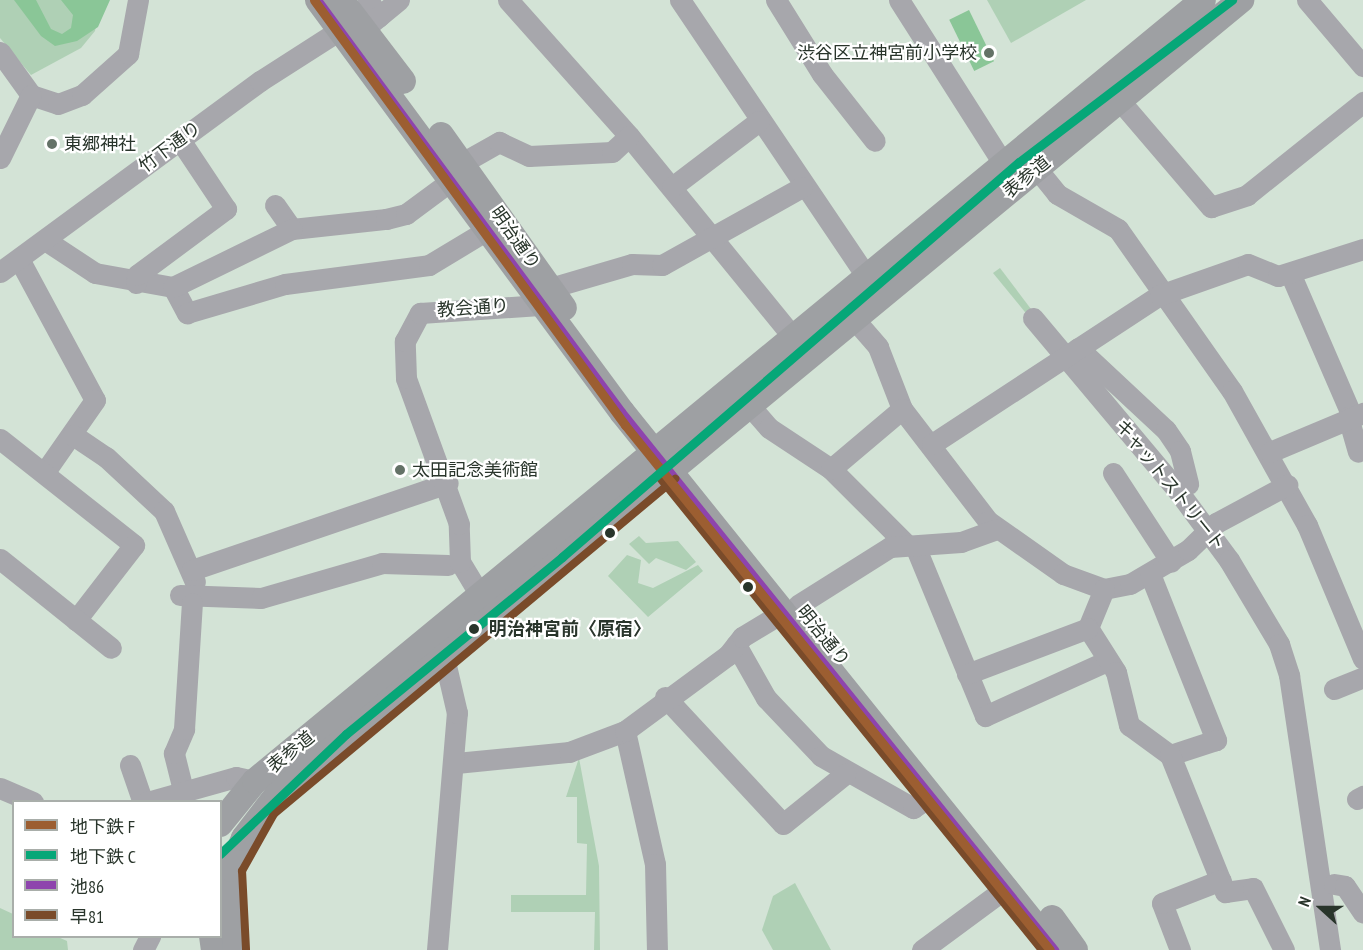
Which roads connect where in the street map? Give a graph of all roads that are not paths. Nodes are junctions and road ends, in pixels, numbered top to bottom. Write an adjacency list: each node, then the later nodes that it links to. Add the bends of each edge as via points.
1 (138, 0): 15 (street, via 128,54 82,95 58,104)
2 (318, 0): 12 (main road, 明治通り)
3 (341, 0): 12 (main road, 明治通り)
4 (399, 0): 12 (street, 竹下通り)
5 (508, 0): 19 (street)
6 (680, 0): 18 (street)
7 (776, 0): 21 (street, via 822,74)
8 (899, 0): 23 (street)
9 (1203, 0): 23 (main road, 表参道)
10 (1241, 0): 16 (main road, 表参道)
11 (1307, 0): 14 (street)
12 (364, 18): 20 (street, 竹下通り); 25 (main road, 明治通り)
13 (0, 52): 15 (street)
14 (1363, 66)
15 (31, 95): 22 (street)
16 (1120, 101): 17 (street, via 1211,207 1247,195); 24 (main road, 表参道)
17 (1363, 102)
18 (759, 121): 26 (street); 27 (street)
19 (629, 136): 25 (street, via 612,152 529,156 500,142); 26 (street)
20 (180, 140): 32 (street, 竹下通り); 38 (street, via 226,209 137,275)
21 (875, 141)
22 (0, 158)
23 (1004, 165): 37 (main road, 表参道)
24 (1037, 170): 40 (street, via 1057,194 1118,229); 43 (main road, 表参道)
25 (457, 172): 29 (street, via 406,214); 30 (main road, 明治通り); 41 (main road, 明治通り)
26 (672, 187): 31 (street)
27 (802, 187): 31 (street); 37 (street)
28 (275, 205): 29 (street)
29 (292, 229): 39 (street)
30 (488, 230): 39 (street, via 429,265 285,284 187,313); 41 (main road, 明治通り)
31 (714, 238): 41 (street, via 662,265 626,265); 44 (street)
32 (45, 240): 34 (street, 竹下通り); 38 (street, via 85,269)
33 (1363, 249): 36 (street)
34 (19, 259): 35 (street, 竹下通り); 49 (street, via 95,400)
35 (0, 272)
36 (1290, 273): 40 (street, via 1278,276 1248,264); 48 (street)
37 (866, 276): 44 (main road, 表参道)
38 (136, 283): 39 (street)
39 (173, 287)
40 (1160, 295): 45 (street); 52 (street, via 1232,391)
41 (545, 297): 54 (main road, 明治通り); 58 (street, 教会通り, via 420,313 405,341 406,378)
42 (1033, 318): 45 (street, キャットストリート)
43 (854, 319): 46 (main road, 表参道); 47 (street, via 878,347)
44 (792, 336): 54 (main road, 表参道)
45 (1072, 352): 51 (street); 59 (street, via 1170,435); 62 (street, キャットストリート)
46 (749, 405): 54 (main road, 表参道); 55 (street, via 770,428)
47 (902, 409): 51 (street); 55 (street)
48 (1354, 415): 52 (street); 53 (street)
49 (73, 435): 56 (street); 67 (street, via 106,457 164,511)
50 (0, 439): 56 (street)
51 (932, 444): 61 (street)
52 (1270, 452): 60 (street)
53 (1358, 452)
54 (667, 457): 70 (main road, 表参道); 72 (main road, 明治通り); 77 (main road, 表参道)
55 (831, 469): 63 (street)
56 (44, 473): 73 (street, via 134,545)
57 (1113, 473): 65 (street)
58 (448, 483): 67 (street); 70 (street, 教会通り, via 459,524 460,562)
59 (1188, 484)
60 (1287, 486): 62 (street); 78 (street)
61 (996, 529): 63 (street, via 961,542); 69 (street, via 1013,535 1054,570)
62 (1208, 532): 65 (street); 110 (street, キャットストリート, via 1271,630 1287,667)
63 (911, 545): 72 (street, via 877,552); 80 (street)
64 (0, 560): 73 (street)
65 (1171, 562): 68 (street)
66 (448, 565): 71 (street, via 382,563 261,598)
67 (192, 570): 71 (street)
68 (1150, 574): 69 (street); 85 (street, via 1216,740)
69 (1104, 589): 74 (street)
70 (480, 595): 89 (main road, 表参道)
71 (190, 598): 91 (street, via 184,729 174,753)
72 (790, 609): 75 (street); 92 (main road, 明治通り); 107 (main road, 明治通り)
73 (76, 621): 76 (street)
74 (1088, 628): 79 (street); 80 (street)
75 (736, 645): 83 (street); 88 (street, via 788,723)
76 (111, 648)
77 (444, 657): 86 (street, via 458,713); 100 (main road, 表参道, via 266,807 234,856)
78 (1363, 659)
79 (1107, 661): 80 (street, via 985,716); 85 (street, via 1129,725)
80 (968, 674)
81 (1363, 677): 82 (street)
82 (1334, 689)
83 (665, 697): 84 (street); 88 (street, via 783,824)
84 (625, 731): 86 (street, via 559,753); 104 (street, via 656,864)
85 (1170, 755): 97 (street)
86 (456, 763): 103 (street, via 446,816)
87 (130, 765): 94 (street)
88 (845, 774): 92 (street, via 913,808)
89 (255, 781): 91 (street, via 236,777); 96 (main road, 表参道)
90 (0, 788): 93 (street)
91 (183, 790): 95 (street)
92 (931, 796): 99 (main road, 明治通り)
93 (30, 800)
94 (145, 800)
95 (148, 800)
96 (222, 822)
97 (1221, 880): 108 (street, via 1162,903); 109 (street, via 1225,892 1253,888)
98 (1334, 884): 101 (street, via 1345,886)
99 (1007, 887): 105 (street); 106 (main road, 明治通り)
100 (226, 898): 102 (main road, 表参道)
101 (1363, 913)
102 (236, 950)
103 (437, 950)
104 (657, 950)
105 (922, 950)
106 (1055, 950)
107 (1075, 950)
108 (1179, 950)
109 (1284, 950)
110 (1330, 950)

